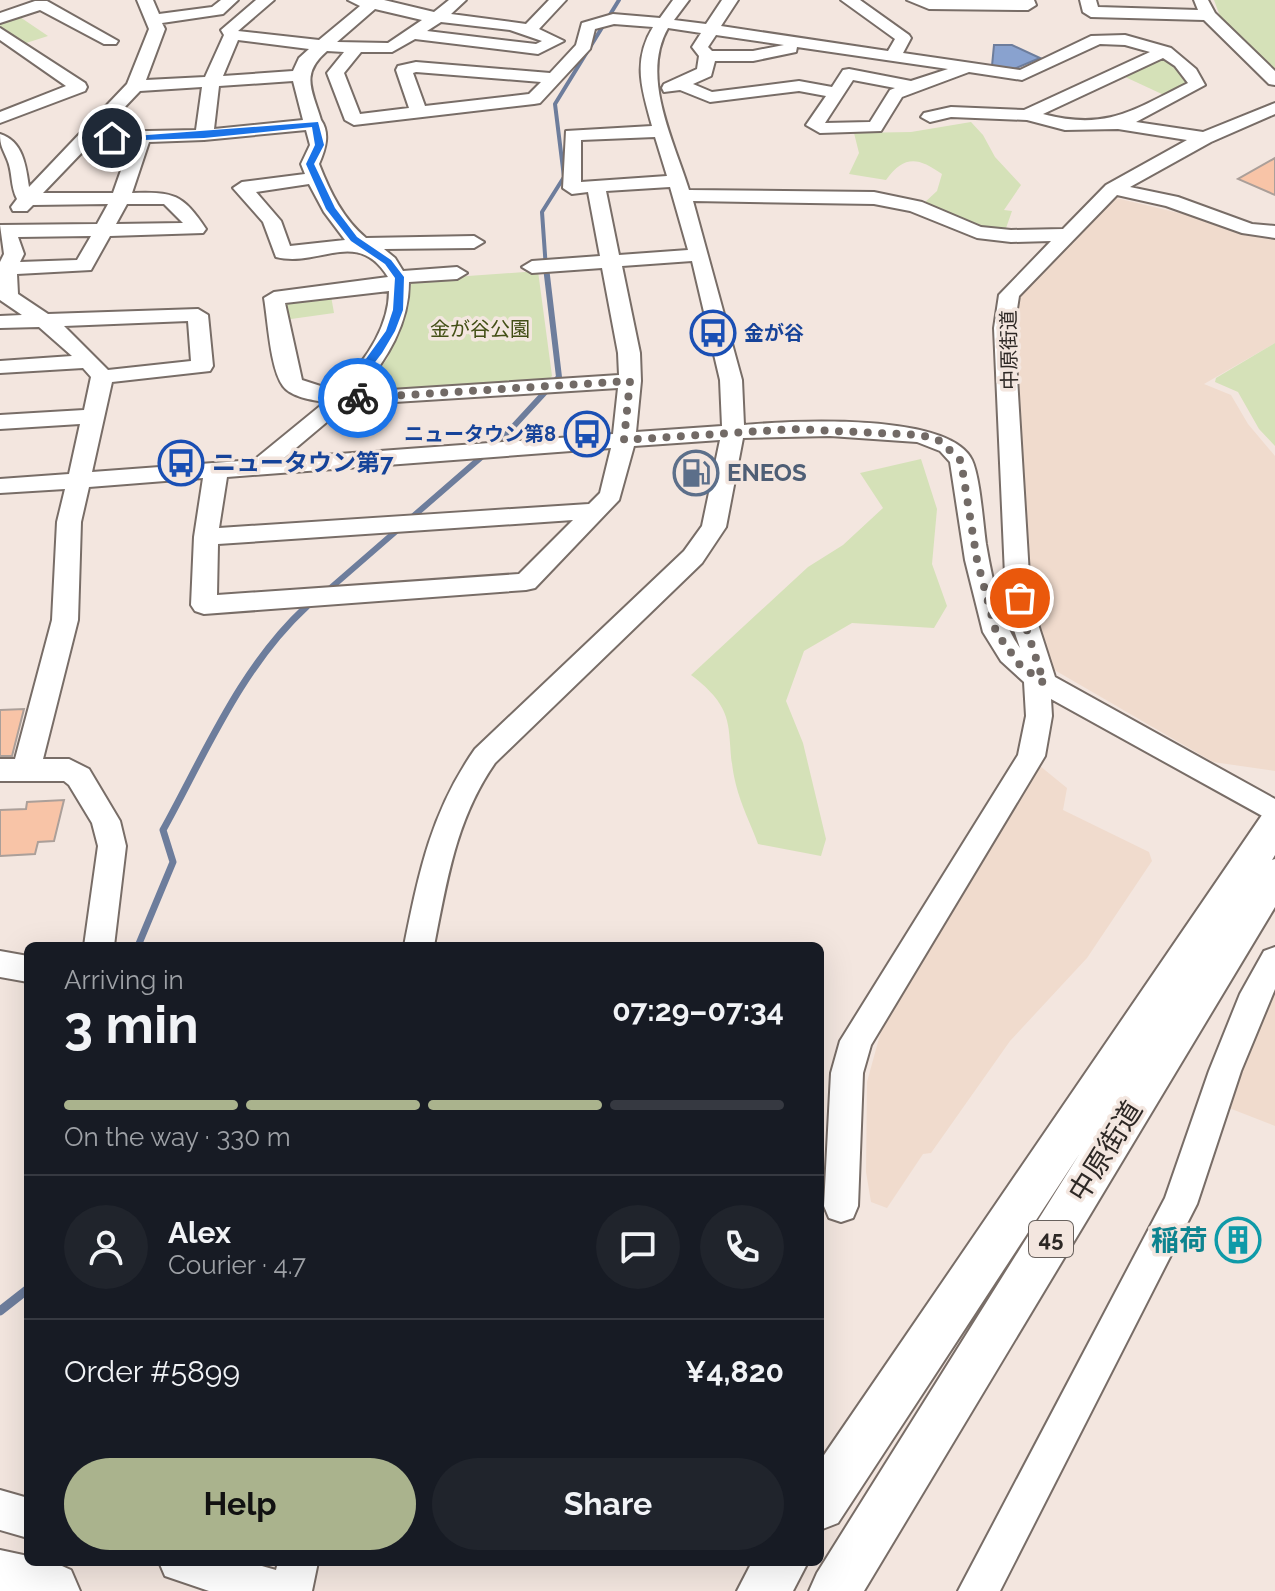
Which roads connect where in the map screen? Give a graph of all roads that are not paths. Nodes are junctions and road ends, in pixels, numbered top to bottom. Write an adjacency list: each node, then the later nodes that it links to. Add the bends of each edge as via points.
1 (145, 0): 18 (street)
2 (266, 0): 24 (street)
3 (355, 0): 12 (street)
4 (458, 0): 16 (street)
5 (558, 0): 21 (street)
6 (681, 0): 19 (street)
7 (730, 0): 20 (street)
8 (849, 0): 33 (street, via 903,38)
9 (915, 0): 10 (street, via 1028,5)
10 (1026, 0)
11 (1088, 0): 14 (street, via 1091,12)
12 (375, 2): 16 (street); 29 (street)
13 (223, 6): 18 (street); 24 (street)
14 (1144, 7): 15 (street)
15 (1205, 8): 39 (street)
16 (438, 17): 21 (street); 25 (street)
17 (0, 18): 26 (street, via 41,4)
18 (154, 19): 42 (street, via 155,38)
19 (664, 23): 20 (street); 22 (street, via 599,21); 46 (street, via 645,59)
20 (709, 29): 28 (street); 32 (street, via 700,47)
21 (529, 31): 27 (street)
22 (585, 32): 27 (street); 38 (street, via 584,46)
23 (0, 33): 49 (street, via 79,87)
24 (230, 33): 29 (street); 40 (street)
25 (412, 34): 27 (street, via 538,49); 30 (street, via 392,47)
26 (110, 41)
27 (556, 41)
28 (815, 45): 32 (street, via 753,56); 33 (street)
29 (326, 46): 30 (street); 37 (street, via 305,61)
30 (357, 47): 51 (street, via 335,73 354,120)
31 (1165, 51): 36 (street, via 1097,39); 52 (street); 56 (street, via 1197,85)
32 (707, 56): 41 (street, via 705,72)
33 (893, 57): 34 (street)
34 (971, 67): 36 (street); 43 (street)
35 (468, 72): 38 (street); 47 (street); 51 (street, via 404,70)
36 (1022, 75): 50 (street)
37 (300, 76): 40 (street); 55 (street)
38 (554, 78): 47 (street, via 534,99)
39 (1275, 80)
40 (211, 83): 42 (street); 58 (street)
41 (678, 83): 45 (street, via 710,97 799,86); 46 (street)
42 (135, 86): 59 (street)
43 (912, 86): 45 (street, via 849,74); 45 (street, via 896,94 875,127 820,128 815,125)
44 (0, 93): 49 (street)
45 (837, 93)
46 (652, 98): 57 (street)
47 (482, 106): 51 (street)
48 (1275, 108): 60 (street, 中原街道)
49 (22, 109): 54 (street)
50 (951, 112): 52 (street); 53 (street)
51 (419, 113)
52 (1027, 115): 56 (street, via 1065,125)
53 (930, 117)
54 (0, 118)
55 (316, 124): 58 (street); 63 (street, via 319,145 310,164)
56 (1118, 124): 60 (street)
57 (661, 131): 64 (street, via 572,135 572,188); 65 (street)
58 (204, 135): 62 (street)
59 (83, 138): 62 (street); 68 (street)
60 (1205, 138): 66 (street, 中原街道)
61 (0, 139): 68 (street, via 16,158)
62 (141, 139): 67 (street)
63 (315, 178): 74 (street, via 331,209); 74 (street, via 242,188 272,221 283,253)
64 (596, 187): 65 (street); 76 (street)
65 (678, 189): 72 (street, via 874,198 915,206 977,232); 75 (street)
66 (1113, 189): 71 (street); 72 (street, 中原街道)
67 (121, 198): 68 (street); 70 (street); 70 (street, via 169,198 196,229)
68 (26, 199): 69 (street)
69 (0, 231): 70 (street); 78 (street, via 10,239 14,254)
70 (104, 232): 78 (street, via 84,266)
71 (1275, 232)
72 (1067, 235): 97 (street, 中原街道, via 1009,295 1004,328 1017,575)
73 (474, 242): 74 (street)
74 (362, 244): 80 (street, via 388,262)
75 (699, 255): 76 (street); 89 (street, via 731,380)
76 (611, 261): 77 (street); 85 (street)
77 (532, 267)
78 (7, 268): 81 (street, via 8,297)
79 (457, 273): 80 (street)
80 (400, 281): 86 (street, via 390,331); 86 (street, via 274,298 293,384)
81 (43, 318): 82 (street); 84 (street); 84 (street, via 198,315 202,366)
82 (0, 322)
83 (0, 367): 84 (street)
84 (96, 369): 87 (street)
85 (630, 381): 86 (street); 90 (street)
86 (342, 399): 91 (street)
87 (94, 416): 88 (street); 93 (street)
88 (0, 422)
89 (733, 432): 90 (street); 97 (street, via 862,430 921,435 948,446 961,461 977,560 996,632 1010,654); 103 (street, via 714,527 693,557 485,756 465,782 441,841)
90 (624, 440): 91 (street); 95 (street, via 611,495)
91 (261, 466): 92 (street)
92 (216, 471): 93 (street); 96 (street)
93 (79, 479): 94 (street); 98 (street, via 69,522 65,620)
94 (0, 486)
95 (595, 511): 96 (street); 96 (street, via 526,582 204,605)
96 (206, 537)
97 (1040, 681): 99 (street); 107 (street, 中原街道, via 1031,756 856,1041 847,1073)
98 (13, 769): 102 (street, via 69,770 106,821 112,846)
99 (1275, 812)
100 (1275, 825): 108 (main road, 中原街道 / 45)
101 (1272, 884): 119 (main road, 中原街道 / 45)
102 (100, 942)
103 (420, 942)
104 (1275, 960): 120 (street, via 1225,1071 1180,1204)
105 (0, 964): 106 (street)
106 (24, 968)
107 (841, 1206)
108 (824, 1499)
109 (0, 1510): 110 (street)
110 (24, 1517)
111 (193, 1566): 116 (street)
112 (297, 1566): 117 (street)
113 (779, 1566): 118 (main road)
114 (0, 1580): 115 (highway)
115 (50, 1591)
116 (278, 1591)
117 (292, 1591)
118 (763, 1591)
119 (835, 1591)
120 (978, 1591)

